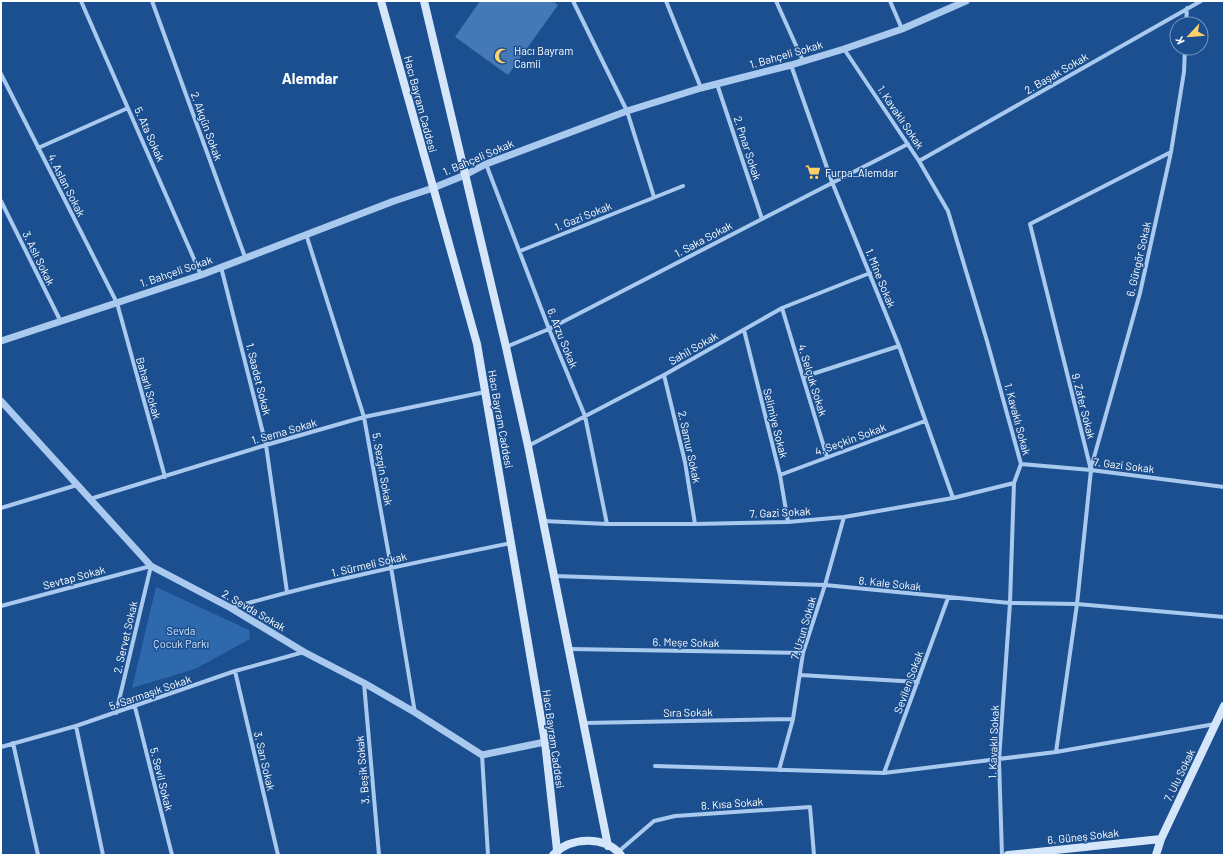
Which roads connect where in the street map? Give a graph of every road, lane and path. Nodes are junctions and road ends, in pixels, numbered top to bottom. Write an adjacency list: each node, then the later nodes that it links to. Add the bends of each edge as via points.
1 (81, 1): 21 (street, 5. Ata Sokak)
2 (152, 1): 37 (street, 2. Akgün Sokak)
3 (382, 1): 31 (main road, Hacı Bayram Caddesi)
4 (424, 1): 28 (main road, Hacı Bayram Caddesi)
5 (573, 1): 22 (street)
6 (666, 1): 20 (street)
7 (776, 1): 16 (street)
8 (890, 1): 13 (street)
9 (966, 1): 13 (street, 1. Bahçeli Sokak)
10 (1201, 1): 11 (street, 2. Başak Sokak)
11 (1187, 8): 12 (street); 26 (street, 2. Başak Sokak)
12 (1186, 16)
13 (902, 29): 14 (street, 1. Bahçeli Sokak)
14 (844, 49): 16 (street, 1. Bahçeli Sokak); 23 (street, 1. Kavaklı Sokak)
15 (1185, 56): 25 (street, 6. Güngör Sokak)
16 (803, 61): 17 (street, 1. Bahçeli Sokak)
17 (791, 65): 19 (street, 1. Bahçeli Sokak); 29 (street, 1. Mine Sokak)
18 (1, 74): 24 (street, 4. Aslan Sokak)
19 (718, 84): 20 (street, 1. Bahçeli Sokak); 34 (street, 2. Pınar Sokak)
20 (701, 88): 22 (street, 1. Bahçeli Sokak)
21 (128, 108): 24 (street); 40 (street, 5. Ata Sokak)
22 (627, 111): 27 (street, 1. Bahçeli Sokak); 32 (street)
23 (908, 144): 26 (street, 1. Kavaklı Sokak); 29 (street, 1. Saka Sokak)
24 (38, 148): 41 (street, 4. Aslan Sokak)
25 (1171, 152): 60 (street, 6. Güngör Sokak, via 1140,293); 60 (street, 9. Zafer Sokak, via 1030,224)
26 (919, 161): 59 (street, 1. Kavaklı Sokak, via 948,211)
27 (486, 164): 28 (street, 1. Bahçeli Sokak); 36 (street, 6. Arzu Sokak)
28 (465, 175): 31 (street, 1. Bahçeli Sokak); 48 (main road, Hacı Bayram Caddesi)
29 (832, 182): 34 (street, 1. Saka Sokak); 39 (street, 1. Mine Sokak)
30 (683, 186): 32 (street, 1. Gazi Sokak)
31 (433, 188): 35 (street, 1. Bahçeli Sokak); 51 (main road, Hacı Bayram Caddesi, via 477,344)
32 (654, 197): 36 (street, 1. Gazi Sokak)
33 (1, 201): 43 (street, 3. Aslı Sokak)
34 (762, 218): 44 (street, 1. Saka Sokak)
35 (306, 234): 37 (street, 1. Bahçeli Sokak); 54 (street, 5. Sezgin Sokak)
36 (520, 251): 44 (street, 6. Arzu Sokak)
37 (245, 257): 38 (street, 1. Bahçeli Sokak)
38 (222, 267): 40 (street, 1. Bahçeli Sokak); 56 (street, 1. Saadet Sokak)
39 (870, 273): 42 (street, Sahil Sokak); 47 (street, 1. Mine Sokak)
40 (201, 275): 41 (street, 1. Bahçeli Sokak)
41 (117, 303): 43 (street, 1. Bahçeli Sokak); 62 (street, Baharlı Sokak)
42 (782, 308): 45 (street, Sahil Sokak); 50 (street, 4. Selçuk Sokak)
43 (61, 322): 46 (street, 1. Bahçeli Sokak)
44 (549, 329): 48 (street, 1. Saka Sokak); 53 (street, 6. Arzu Sokak)
45 (744, 330): 49 (street, Sahil Sokak); 61 (street, Selimiye Sokak)
46 (1, 341)
47 (899, 346): 50 (street); 55 (street, 1. Mine Sokak)
48 (506, 347): 57 (main road, Hacı Bayram Caddesi)
49 (664, 375): 53 (street, Sahil Sokak); 73 (street, 2. Samur Sokak, via 686,462)
50 (803, 377): 58 (street, 4. Selçuk Sokak)
51 (485, 392): 54 (street, 1. Sema Sokak); 74 (main road, Hacı Bayram Caddesi)
52 (1, 400): 64 (street, 2. Sevda Sokak)
53 (585, 416): 57 (street, Sahil Sokak); 72 (street, 6. Arzu Sokak)
54 (364, 417): 56 (street, 1. Sema Sokak); 76 (street, 5. Sezgin Sokak)
55 (926, 421): 58 (street, 4. Seçkin Sokak); 66 (street, 1. Mine Sokak)
56 (266, 445): 62 (street, 1. Sema Sokak); 79 (street, 1. Saadet Sokak)
57 (528, 446): 70 (main road, Hacı Bayram Caddesi)
58 (827, 457): 61 (street, 4. Seçkin Sokak)
59 (1021, 464): 60 (street, 7. Gazi Sokak); 63 (street, 1. Kavaklı Sokak)
60 (1091, 470): 65 (street, 7. Gazi Sokak); 82 (street, 9. Zafer Sokak)
61 (780, 475): 71 (street, Selimiye Sokak)
62 (165, 477): 67 (street, 1. Sema Sokak)
63 (1014, 483): 66 (street, 7. Gazi Sokak); 81 (street, 1. Kavaklı Sokak)
64 (77, 485): 67 (street, 2. Sevda Sokak); 68 (street)
65 (1224, 487)
66 (953, 498): 69 (street, 7. Gazi Sokak)
67 (90, 499): 75 (street, 2. Sevda Sokak)
68 (1, 508)
69 (844, 517): 71 (street, 7. Gazi Sokak); 78 (street, 7. Uzun Sokak)
70 (543, 521): 72 (street, 7. Gazi Sokak); 77 (main road, Hacı Bayram Caddesi)
71 (788, 522): 73 (street, 7. Gazi Sokak)
72 (607, 524): 73 (street, 7. Gazi Sokak)
73 (695, 524)
74 (512, 543): 76 (street, 1. Sürmeli Sokak); 101 (main road, Hacı Bayram Caddesi)
75 (151, 566): 83 (street, Sevtap Sokak); 84 (street, 2. Sevda Sokak); 95 (street, 2. Servet Sokak)
76 (391, 567): 79 (street, 1. Sürmeli Sokak); 96 (street, 5. Sezgin Sokak)
77 (554, 576): 78 (street, 8. Kale Sokak); 86 (main road, Hacı Bayram Caddesi)
78 (825, 585): 80 (street, 8. Kale Sokak); 88 (street, 7. Uzun Sokak)
79 (287, 592): 84 (street, 1. Sürmeli Sokak)
80 (948, 598): 81 (street, 8. Kale Sokak); 91 (street, Sevilen Sokak)
81 (1010, 604): 82 (street, 8. Kale Sokak); 106 (street, 1. Kavaklı Sokak)
82 (1076, 604): 85 (street, 8. Kale Sokak); 104 (street, 9. Zafer Sokak)
83 (1, 606)
84 (231, 608): 87 (street, 2. Sevda Sokak)
85 (1224, 617)
86 (569, 649): 88 (street, 6. Meşe Sokak); 98 (main road, Hacı Bayram Caddesi)
87 (304, 652): 89 (street, 5. Sarmaşık Sokak); 92 (street, 2. Sevda Sokak)
88 (803, 653): 90 (street, 7. Uzun Sokak)
89 (235, 671): 94 (street, 5. Sarmaşık Sokak); 117 (street, 3. Sarı Sokak)
90 (800, 675): 91 (street); 97 (street, 7. Uzun Sokak)
91 (918, 682): 109 (street, Sevilen Sokak)
92 (364, 683): 96 (street, 2. Sevda Sokak); 118 (street, 3. Beşik Sokak)
93 (1224, 706): 99 (main road, 7. Ulu Sokak)
94 (135, 707): 95 (street, 5. Sarmaşık Sokak); 116 (street, 5. Sevil Sokak)
95 (116, 713): 100 (street, 5. Sarmaşık Sokak)
96 (416, 713): 105 (street, 2. Sevda Sokak)
97 (793, 719): 98 (street, Sıra Sokak); 108 (street, 7. Uzun Sokak)
98 (584, 724): 111 (main road, Hacı Bayram Caddesi)
99 (1216, 724): 104 (street); 110 (main road, 7. Ulu Sokak)
100 (76, 726): 102 (street, 5. Sarmaşık Sokak); 115 (street)
101 (545, 742): 105 (street); 112 (main road, Hacı Bayram Caddesi)
102 (13, 743): 103 (street, 5. Sarmaşık Sokak); 114 (street)
103 (1, 747)
104 (1056, 752): 106 (street)
105 (482, 755): 119 (street)
106 (999, 760): 109 (street); 121 (street, 1. Kavaklı Sokak)
107 (656, 766): 108 (street)
108 (779, 770): 109 (street)
109 (884, 773)
110 (1161, 839): 122 (main road, 6. Güneş Sokak); 123 (main road, 7. Ulu Sokak)
111 (608, 846): 112 (main road, via 588,840 572,842); 113 (main road)
112 (555, 853)
113 (620, 854): 120 (street, 8. Kısa Sokak, via 654,821 675,816 810,807)
114 (38, 855)
115 (103, 855)
116 (172, 855)
117 (278, 855)
118 (379, 855)
119 (488, 855)
120 (814, 855)
121 (1002, 855)
122 (1008, 855)
123 (1156, 855)

